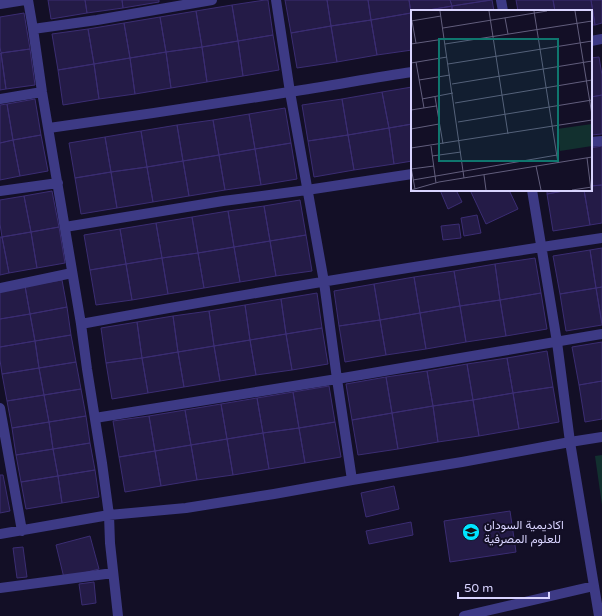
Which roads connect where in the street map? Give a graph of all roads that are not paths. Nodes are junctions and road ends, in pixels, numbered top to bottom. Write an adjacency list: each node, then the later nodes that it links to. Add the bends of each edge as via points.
1 (27, 0): 5 (street); 7 (street)
2 (212, 0): 7 (street)
3 (276, 0): 12 (street)
4 (501, 0): 6 (street)
5 (0, 4)
6 (503, 10)
7 (33, 29): 11 (street)
8 (602, 39): 9 (street)
9 (592, 41)
10 (411, 72): 12 (street)
11 (42, 92): 13 (street); 14 (street)
12 (290, 92): 14 (street); 19 (street)
13 (0, 99)
14 (49, 128): 18 (street)
15 (602, 140): 16 (street)
16 (592, 142)
17 (411, 174): 19 (street)
18 (58, 183): 21 (street); 22 (street)
19 (307, 190): 22 (street); 26 (street)
20 (532, 191): 24 (street)
21 (0, 192)
22 (65, 227): 25 (street)
23 (602, 238): 24 (street)
24 (542, 247): 26 (street); 30 (street)
25 (72, 273): 27 (street); 28 (street)
26 (324, 282): 28 (street); 31 (street)
27 (0, 288)
28 (81, 324): 33 (street)
29 (602, 334): 30 (street)
30 (557, 342): 31 (street); 36 (street)
31 (337, 379): 33 (street); 37 (street)
32 (0, 408): 34 (street)
33 (95, 418): 38 (street)
34 (2, 431): 39 (street)
35 (602, 437): 36 (street)
36 (570, 442): 37 (street); 42 (street)
37 (352, 480): 38 (street, via 186,508)
38 (109, 515): 39 (street); 41 (street)
39 (22, 531): 40 (street)
40 (0, 534)
41 (113, 573): 43 (street); 44 (street)
42 (594, 586): 45 (street); 46 (street)
43 (0, 588)
44 (118, 616)
45 (464, 616)
46 (599, 616)

